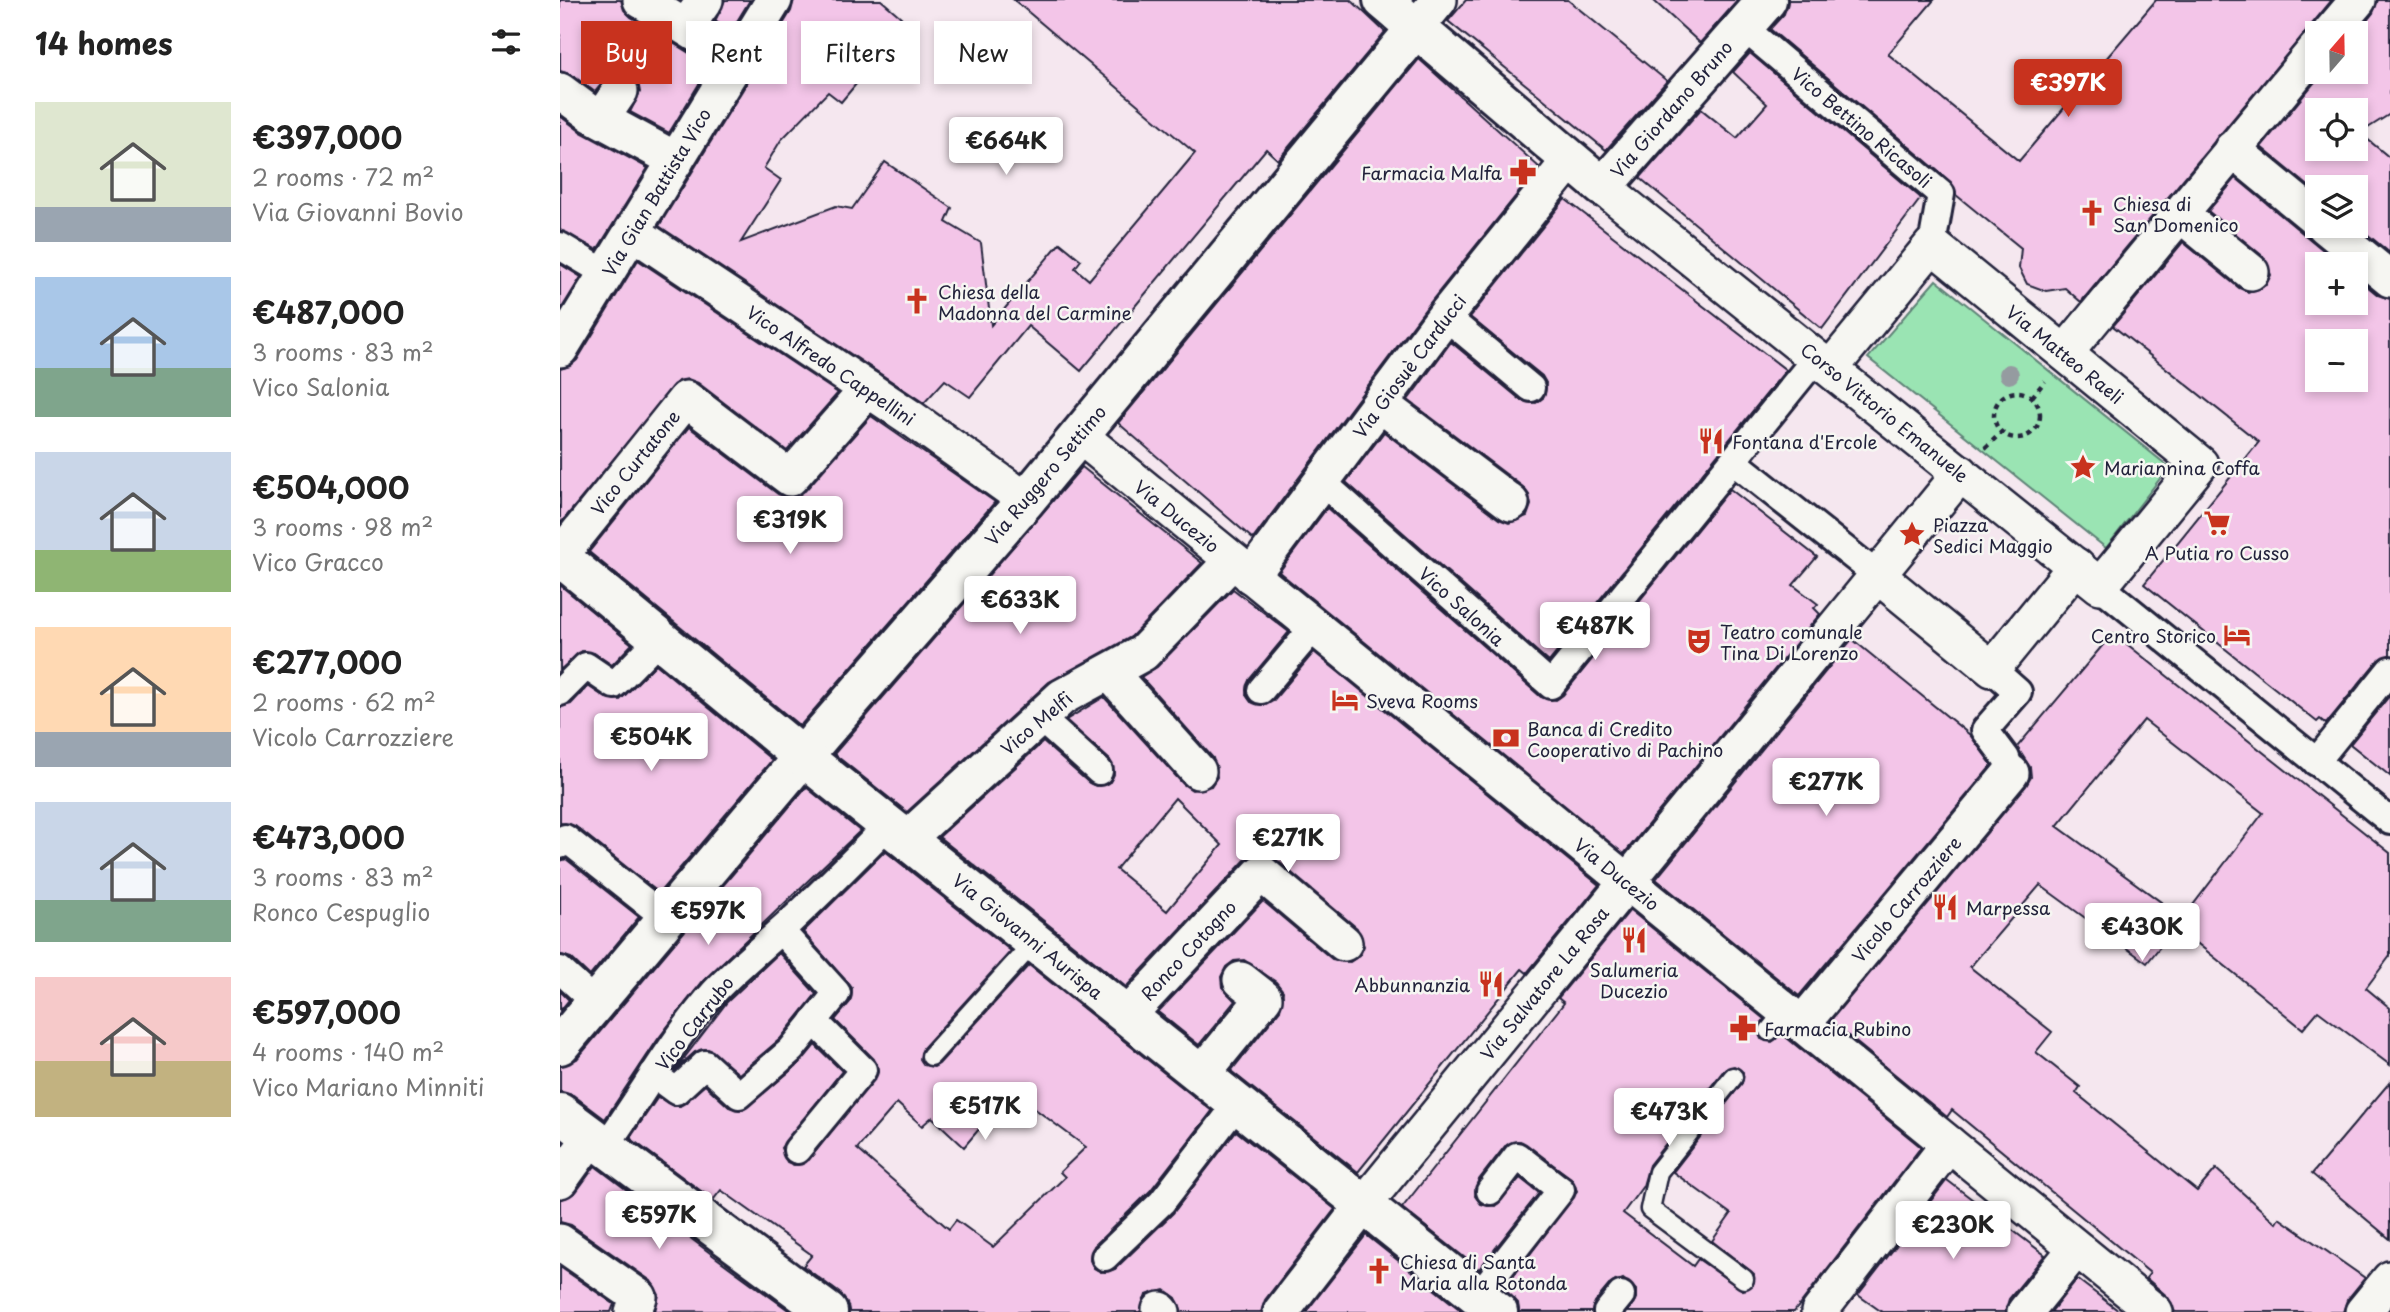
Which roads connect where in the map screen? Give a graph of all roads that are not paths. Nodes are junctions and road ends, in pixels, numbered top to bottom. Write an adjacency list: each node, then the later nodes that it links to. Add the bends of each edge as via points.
1 (641, 0): 5 (street)
2 (774, 0): 8 (street, Via Gian Battista Vico)
3 (1383, 0): 6 (street, Corso Vittorio Emanuele)
4 (2358, 0): 9 (street)
5 (695, 14)
6 (1427, 14): 14 (street, Corso Vittorio Emanuele); 33 (street, Via Ruggero Settimo)
7 (1755, 14): 16 (street, Via Giordano Bruno); 21 (street, Vico Bettino Ricasoli, via 1941,194)
8 (760, 21)
9 (2340, 21)
10 (2305, 62): 13 (street)
11 (721, 84): 15 (street, Via Gian Battista Vico)
12 (560, 91): 15 (street, via 610,105)
13 (2232, 149): 17 (street); 18 (street)
14 (1571, 159): 16 (street, Corso Vittorio Emanuele); 26 (street, Via Giosuè Carducci)
15 (676, 160): 19 (street, Via Gian Battista Vico)
16 (1603, 187): 28 (street, Corso Vittorio Emanuele)
17 (2305, 209)
18 (2180, 214): 23 (street); 29 (street)
19 (634, 233): 24 (street, Via Gian Battista Vico); 31 (street, Vico Alfredo Cappellini)
20 (2340, 238): 25 (street)
21 (1932, 245): 28 (street); 29 (street, Via Matteo Raeli)
22 (560, 246): 24 (street)
23 (2251, 272)
24 (607, 274): 27 (street, Via Gian Battista Vico)
25 (2390, 279)
26 (1446, 316): 30 (street); 32 (street, Via Giosuè Carducci)
27 (560, 349)
28 (1823, 364): 34 (street); 35 (street, Corso Vittorio Emanuele)
29 (2055, 366): 42 (street, Via Matteo Raeli, via 2200,464)
30 (1531, 388)
31 (868, 389): 37 (street, Vico Alfredo Cappellini); 39 (street, Vico Curtatone, via 790,478 686,399)
32 (1380, 404): 36 (street, Via Giosuè Carducci); 38 (street)
33 (1079, 435): 37 (street, Via Ruggero Settimo); 40 (street, Via Ducezio)
34 (1733, 461): 36 (street, Vico Salonia, via 1550,685); 41 (street)
35 (1961, 472): 41 (street, Via Salvatore La Rosa); 42 (street, Corso Vittorio Emanuele)
36 (1322, 482): 40 (street, Via Giosuè Carducci)
37 (1026, 500): 51 (street, Via Ruggero Settimo)
38 (1511, 503)
39 (560, 557): 44 (street, Via Giovanni Aurispa)
40 (1241, 569): 43 (street, Via Ducezio); 47 (street, Vico Melfi, via 1143,653)
41 (1877, 575): 45 (street); 59 (street, Via Salvatore La Rosa)
42 (2088, 576): 45 (street); 52 (street, Corso Vittorio Emanuele)
43 (1315, 626): 48 (street); 59 (street, Via Ducezio)
44 (659, 639): 49 (street, via 614,685 586,666); 51 (street, Via Giovanni Aurispa)
45 (1992, 669): 55 (street, via 2018,692 1985,730)
46 (2390, 670): 52 (street)
47 (1109, 672): 50 (street, Vico Melfi, via 1062,697); 54 (street)
48 (1261, 690)
49 (560, 692)
50 (1039, 718): 53 (street); 57 (street, Vico Melfi)
51 (803, 757): 57 (street, Via Giovanni Aurispa); 60 (street, Via Ruggero Settimo)
52 (2316, 762): 56 (street, Corso Vittorio Emanuele)
53 (1099, 771)
54 (1198, 771)
55 (2011, 773): 69 (street, Vicolo Carrozziere)
56 (2390, 821)
57 (898, 831): 61 (street, Vico Carrubo); 62 (street, Via Giovanni Aurispa)
58 (560, 845): 60 (street, via 565,838)
59 (1627, 882): 69 (street, Via Ducezio); 82 (street, Via Salvatore La Rosa)
60 (667, 919): 66 (street, Via Ruggero Settimo)
61 (780, 931): 68 (street, via 837,993); 72 (street, Vico Carrubo, via 715,992)
62 (1035, 941): 67 (street, Via Giovanni Aurispa); 71 (lane)
63 (1344, 943): 67 (street, Ronco Cotogno, via 1261,873)
64 (560, 970): 66 (street)
65 (1241, 980): 73 (street, via 1264,998)
66 (596, 1003): 70 (street, Via Ruggero Settimo)
67 (1128, 1015): 73 (street, Via Giovanni Aurispa)
68 (814, 1021): 72 (street, via 791,1050 739,1095 705,1064 676,1091); 79 (street, via 863,1070)
69 (1785, 1022): 78 (street, Via Ducezio)
70 (560, 1045)
71 (931, 1056)
72 (653, 1074): 77 (street, Vico Carrubo, via 640,1098)
73 (1202, 1074): 75 (street, Via Giovanni Aurispa)
74 (1733, 1077): 86 (lane, via 1658,1172 1650,1209)
75 (1238, 1103): 82 (street, Via Giovanni Aurispa); 85 (street, via 1162,1202)
76 (560, 1113): 77 (street)
77 (598, 1142): 80 (street); 90 (street)
78 (1949, 1144): 84 (street, Via Ducezio); 92 (street)
79 (797, 1150)
80 (560, 1180)
81 (1490, 1191): 88 (street, via 1517,1156 1561,1190)
82 (1365, 1203): 88 (street, Via Giovanni Aurispa); 91 (street, Via Salvatore La Rosa)
83 (560, 1242): 89 (street, via 639,1297)
84 (2076, 1250): 93 (street); 94 (street, Via Ducezio)
85 (1105, 1257)
86 (1744, 1279)
87 (2390, 1279): 95 (street)
88 (1488, 1304)
89 (632, 1312)
90 (828, 1312)
91 (1280, 1312)
92 (1819, 1312)
93 (2025, 1312)
94 (2155, 1312)
95 (2363, 1312)

